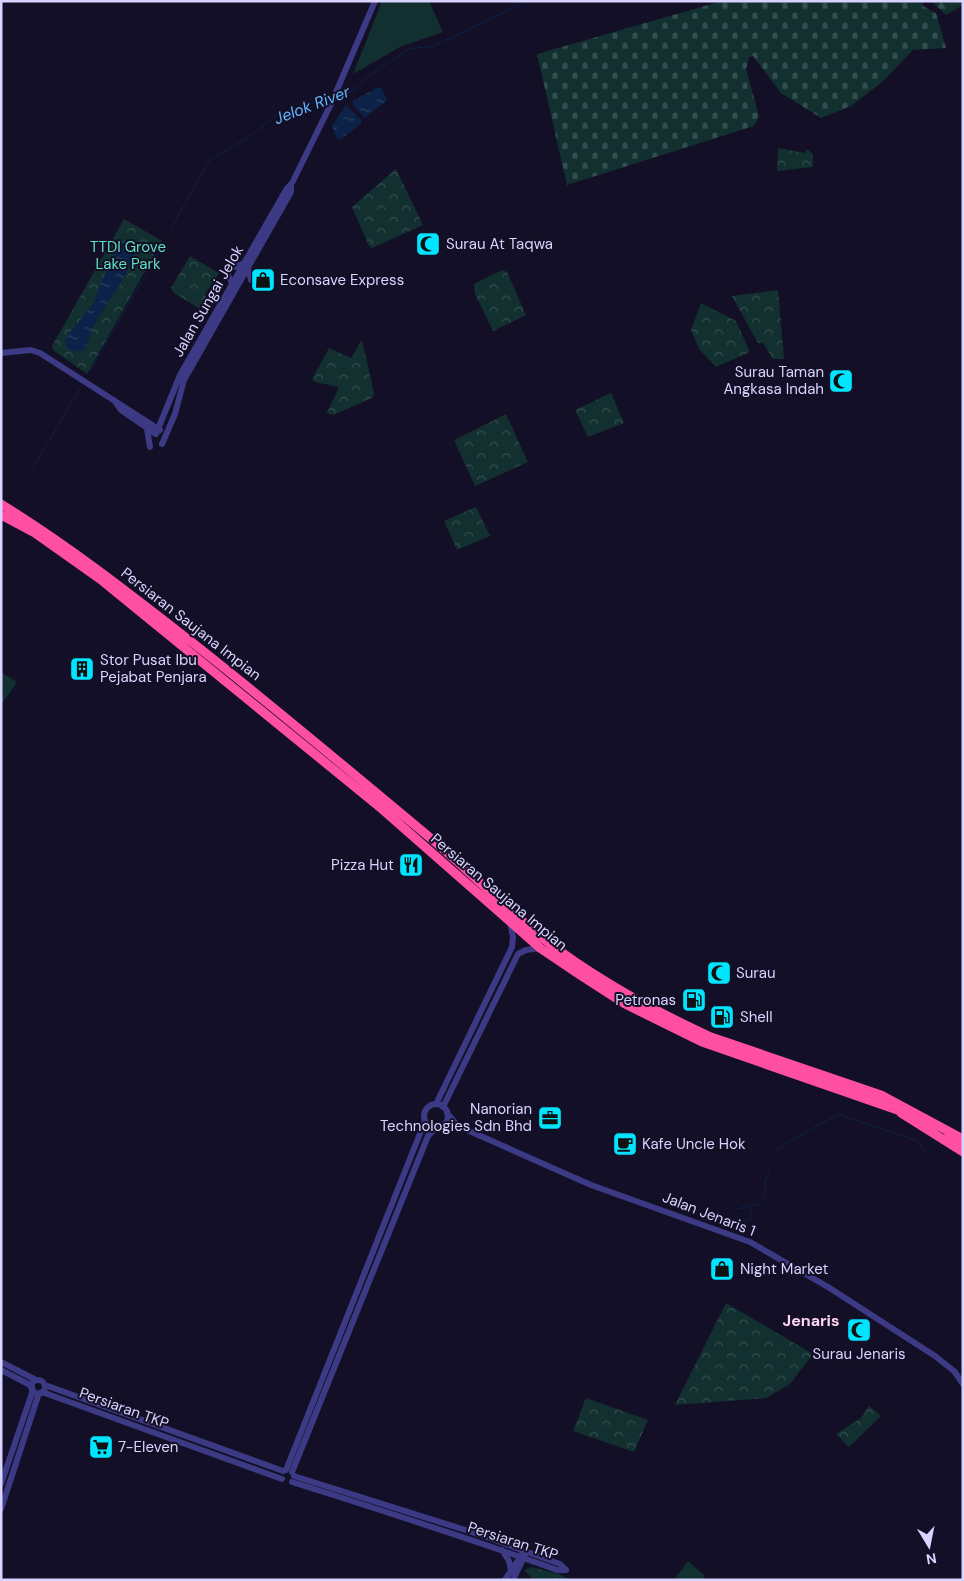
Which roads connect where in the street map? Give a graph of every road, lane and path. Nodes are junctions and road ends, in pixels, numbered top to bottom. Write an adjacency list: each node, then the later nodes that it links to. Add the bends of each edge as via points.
1 (375, 1): 2 (street, Jalan Sungai Jelok, via 291,192)
2 (245, 266): 3 (street, Jalan Sungai Jelok); 3 (street, via 250,282); 3 (street, via 226,268)
3 (235, 284): 5 (street, Jalan Sungai Jelok, via 180,375); 6 (street, Jalan Sungai Jelok, via 184,380)
4 (1, 353): 7 (street, via 31,350 40,353)
5 (164, 416): 7 (street); 8 (street, Jalan Sungai Jelok)
6 (172, 422): 8 (street); 8 (street, Jalan Sungai Jelok, via 162,444)
7 (147, 424): 8 (street); 9 (street)
8 (159, 432)
9 (150, 447)
10 (1, 504): 12 (highway)
11 (1, 515): 12 (highway)
12 (80, 559): 13 (highway)
13 (102, 576): 14 (highway, Persiaran Saujana Impian, via 387,814 412,842 429,855 439,858); 21 (highway, Persiaran Saujana Impian, via 315,739 544,939 582,966 651,1009 711,1037 864,1088 909,1108)
14 (510, 922): 15 (highway, Persiaran Saujana Impian); 16 (street, via 514,937 512,947)
15 (540, 948): 17 (street, via 518,954); 21 (highway, Persiaran Saujana Impian, via 625,1004 702,1042 894,1108)
16 (436, 1104): 17 (street); 18 (street, via 426,1110)
17 (445, 1110): 19 (street); 20 (street, via 447,1119)
18 (425, 1121): 20 (street, via 430,1126); 28 (street)
19 (458, 1126): 20 (street); 26 (street, Jalan Jenaris 1, via 591,1185 750,1242 828,1287 935,1356 954,1371)
20 (439, 1127): 29 (street, via 428,1136)
21 (959, 1140): 22 (highway); 23 (highway)
22 (963, 1152)
23 (952, 1157)
24 (1, 1362): 27 (street, Persiaran TKP)
25 (1, 1370): 27 (street, Persiaran TKP)
26 (963, 1384)
27 (36, 1388): 30 (street, Persiaran TKP, via 42,1381 45,1385); 31 (street, Persiaran TKP); 33 (street); 34 (street)
28 (290, 1458): 30 (street, via 285,1465); 31 (street)
29 (297, 1461): 31 (street); 32 (street, via 301,1472)
30 (271, 1467): 31 (street, Persiaran TKP)
31 (288, 1475): 32 (street, Persiaran TKP); 35 (street, Persiaran TKP, via 436,1530)
32 (310, 1481): 36 (street, Persiaran TKP)
33 (1, 1484)
34 (1, 1509)
35 (501, 1549): 36 (street, Persiaran TKP); 38 (street)
36 (523, 1555): 37 (street, Persiaran TKP); 37 (street, Persiaran TKP, via 560,1564 566,1570); 38 (street)
37 (536, 1562): 38 (street)
38 (514, 1572): 39 (street); 40 (street)
39 (505, 1580)
40 (513, 1580)

